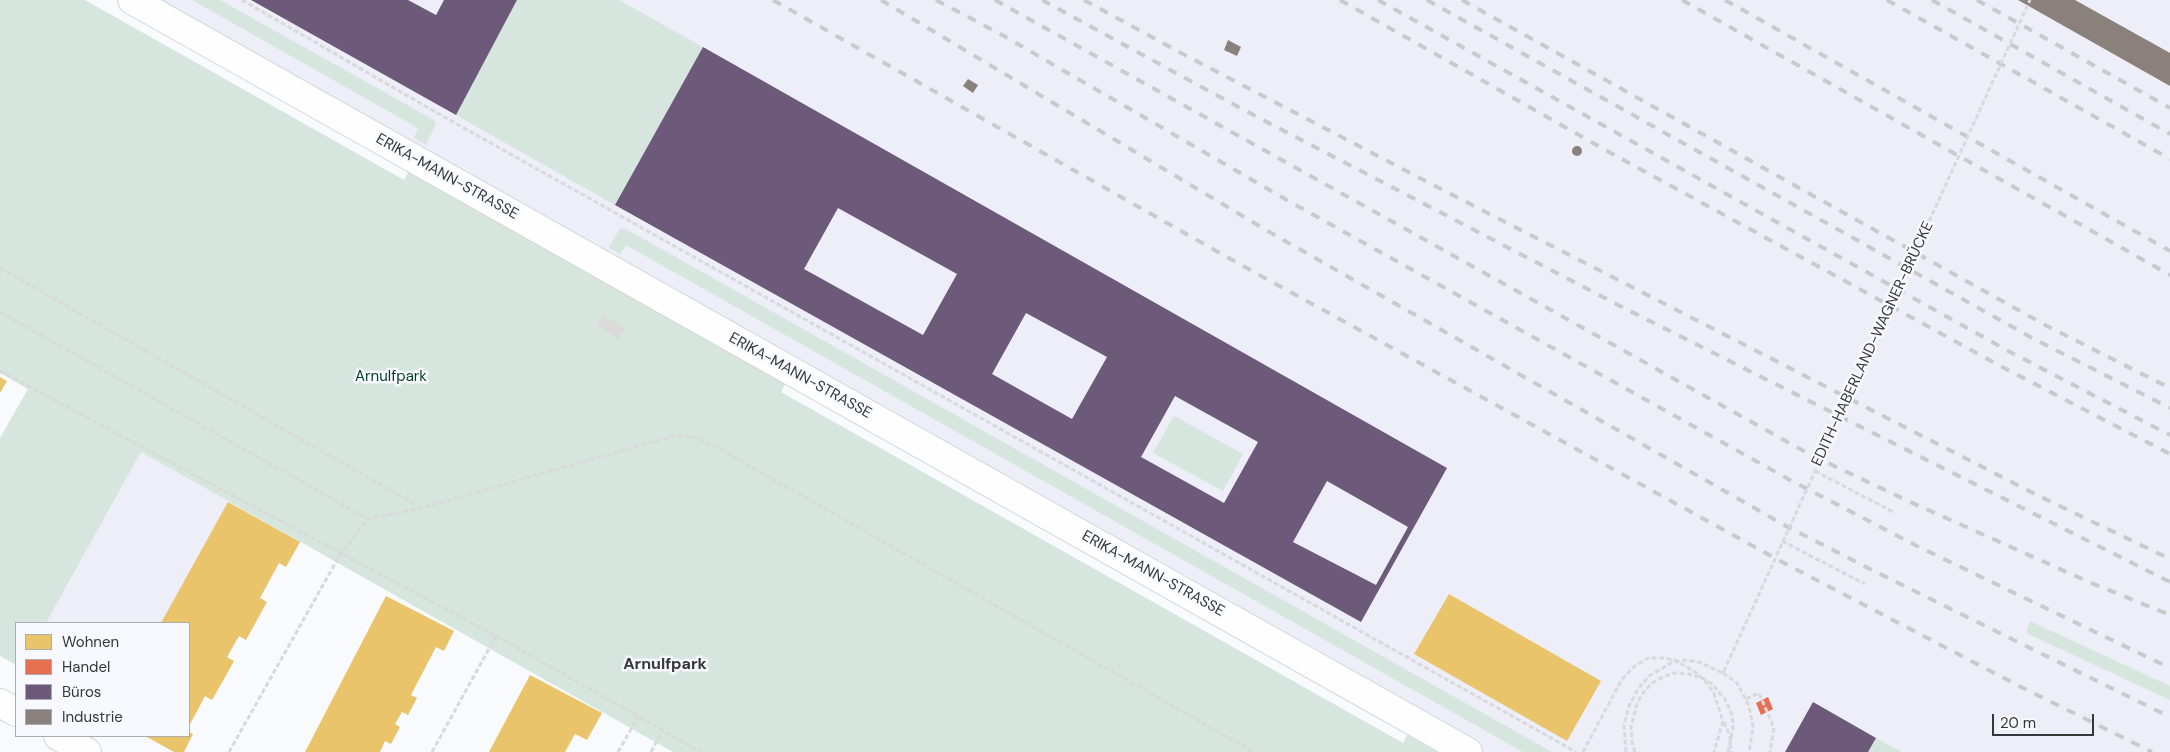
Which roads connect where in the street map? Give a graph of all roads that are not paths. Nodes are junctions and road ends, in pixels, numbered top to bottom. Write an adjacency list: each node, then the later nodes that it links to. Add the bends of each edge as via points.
1 (132, 0): 6 (street, ERIKA-MANN-STRASSE)
2 (0, 703): 3 (street)
3 (15, 711)
4 (60, 737): 5 (street)
5 (87, 752)
6 (1468, 752)

